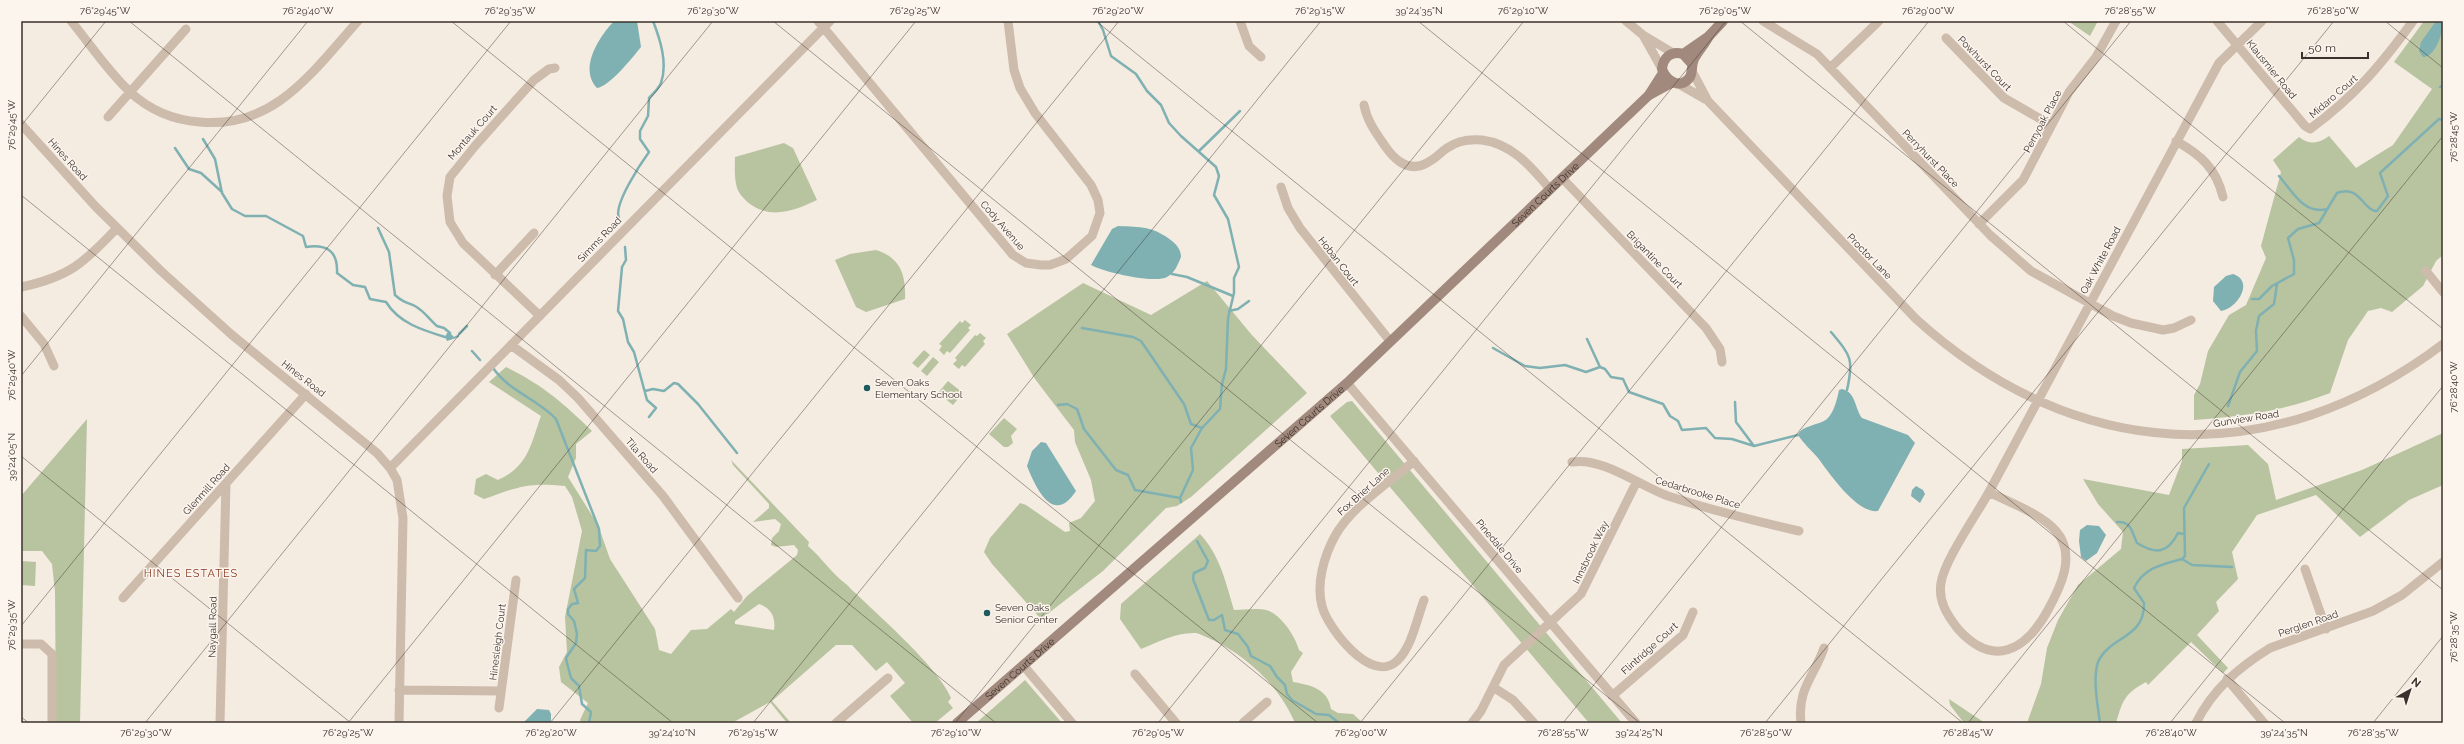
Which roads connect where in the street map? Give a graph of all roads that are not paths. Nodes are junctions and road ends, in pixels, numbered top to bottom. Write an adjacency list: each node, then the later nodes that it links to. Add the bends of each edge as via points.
1 (71, 21): 26 (street)
2 (358, 21): 26 (street, via 291,93 257,115 219,123 189,121 160,113)
3 (1008, 21): 13 (street, Cody Avenue, via 1014,70 1020,88 1035,113 1091,185 1099,206 1099,221 1092,236 1066,259 1050,265 1033,265 1013,255)
4 (1240, 21): 20 (street, via 1249,46)
5 (1626, 21): 15 (street)
6 (1723, 21): 16 (street)
7 (1763, 21): 23 (street, Perryhurst Place, via 1809,47)
8 (1879, 21): 23 (street)
9 (2116, 21): 32 (street, Perryoak Place, via 2099,52 2075,83)
10 (2217, 21): 18 (street, Klausmier Road)
11 (2262, 21): 18 (street, Oak White Road)
12 (2413, 21): 33 (street, Midaro Court, via 2370,78 2339,107)
13 (824, 23): 48 (street, Simms Road, via 684,172 676,176)
14 (186, 29): 26 (street)
15 (1643, 35): 19 (street); 24 (street)
16 (1709, 36): 19 (street); 22 (street)
17 (1946, 38): 32 (street, Powhurst Court, via 2004,98)
18 (2238, 44): 33 (street, Klausmier Road); 34 (street, Oak White Road, via 2219,63)
19 (1678, 53): 22 (street); 24 (street, via 1666,57)
20 (1261, 57)
21 (555, 68): 43 (street, Montauk Court, via 543,73 517,98 457,166 448,184 447,212 454,231)
22 (1692, 68): 25 (street, via 1688,79); 28 (street, Proctor Lane)
23 (1830, 68): 39 (street, Perryhurst Place)
24 (1662, 71): 25 (street); 27 (street, Seven Courts Drive)
25 (1674, 83): 27 (street, Seven Courts Drive); 28 (street, Proctor Lane)
26 (130, 92): 30 (street)
27 (1649, 95): 35 (street, Seven Courts Drive)
28 (1708, 101): 57 (street, Proctor Lane, via 1916,319 1965,360)
29 (1364, 105): 37 (street, via 1374,131 1394,158 1404,165 1421,166 1452,145 1482,140 1499,144 1514,152)
30 (108, 117)
31 (21, 124): 40 (street, Hines Road)
32 (2052, 125): 39 (street, Perryoak Place, via 2022,180)
33 (2310, 129)
34 (2176, 141): 38 (street, via 2200,156 2210,166); 46 (street, Oak White Road)
35 (1562, 178): 37 (street, Seven Courts Drive); 53 (street, Brigantine Court, via 1706,328 1720,349)
36 (1281, 187): 50 (street, Hoban Court, via 1288,208 1300,228)
37 (1550, 189): 50 (street, Seven Courts Drive)
38 (2223, 197)
39 (1979, 224): 46 (street, Perryhurst Place, via 2031,271)
40 (117, 228): 44 (street, via 75,268 49,280); 56 (street, Hines Road, via 204,310)
41 (534, 233): 43 (street)
42 (2426, 271): 45 (street)
43 (495, 275): 48 (street, Montauk Court)
44 (21, 287)
45 (2443, 292)
46 (2090, 303): 49 (street, Perryhurst Place, via 2113,316 2149,328 2174,328); 57 (street, Oak White Road)
47 (21, 316): 54 (street, via 44,344)
48 (540, 316): 52 (street, Simms Road)
49 (2191, 320)
50 (1390, 341): 55 (street, Seven Courts Drive)
51 (2443, 344): 57 (street, Gunview Road, via 2386,383 2328,410 2265,428 2226,434 2190,435 2126,429 2088,420)
52 (511, 345): 60 (street, Simms Road); 69 (street, Tila Road, via 559,380 578,398 663,496)
53 (1722, 362)
54 (54, 366)
55 (1347, 383): 58 (street, Pinedale Drive); 76 (street, Seven Courts Drive)
56 (306, 394): 60 (street, Hines Road, via 367,444); 62 (street, Glenmill Road)
57 (2037, 401): 63 (street, Oak White Road)
58 (1414, 461): 70 (street, Fox Brier Lane, via 1342,525 1324,560 1320,596 1326,618 1356,655 1368,664 1382,667 1396,662 1404,652); 72 (street, Pinedale Drive)
59 (1572, 462): 61 (street, Cedarbrooke Place, via 1590,461)
60 (390, 468): 81 (street, Hines Road, via 400,491 403,518)
61 (1636, 483): 64 (street, Cedarbrooke Place, via 1702,507); 72 (street, Innsbrook Way, via 1588,584 1572,604)
62 (226, 484): 68 (street, Glenmill Road); 87 (street, Naygall Road)
63 (1989, 492): 63 (street, Oak White Road, via 2034,515 2056,531 2065,553 2066,565 2058,592 2036,631 2017,647 2005,650 1983,648 1964,635 1948,616 1940,595 1945,570)
64 (1799, 531)
65 (2443, 562): 73 (street, Perglen Road, via 2417,584 2385,605 2356,619)
66 (2305, 569): 73 (street)
67 (516, 580): 82 (street, Hinesleigh Court)
68 (123, 598)
69 (738, 598)
70 (1424, 600)
71 (1693, 612): 83 (street, Flintridge Court, via 1683,635)
72 (1551, 622): 80 (street, Innsbrook Way, via 1510,659 1500,671); 83 (street, Pinedale Drive)
73 (2326, 629): 79 (street, Perglen Road, via 2270,648)
74 (21, 644): 86 (street, via 41,644 52,654)
75 (1824, 648): 97 (street, via 1803,692)
76 (1023, 665): 90 (street, Seven Courts Drive); 91 (street)
77 (1136, 674): 92 (street)
78 (888, 678): 89 (street)
79 (2227, 679): 98 (street, Perglen Road); 99 (street)
80 (1493, 687): 94 (street, Innsbrook Way); 95 (street, via 1513,700)
81 (400, 690): 82 (street); 88 (street, Hines Road)
82 (501, 691): 85 (street, Hinesleigh Court)
83 (1612, 696): 96 (street, Pinedale Drive)
84 (1267, 702): 93 (street)
85 (499, 708)
86 (52, 723)
87 (220, 723)
88 (399, 723)
89 (836, 723)
90 (957, 723)
91 (1072, 723)
92 (1176, 723)
93 (1242, 723)
94 (1472, 723)
95 (1534, 723)
96 (1636, 723)
97 (1801, 723)
98 (2196, 723)
99 (2264, 723)

